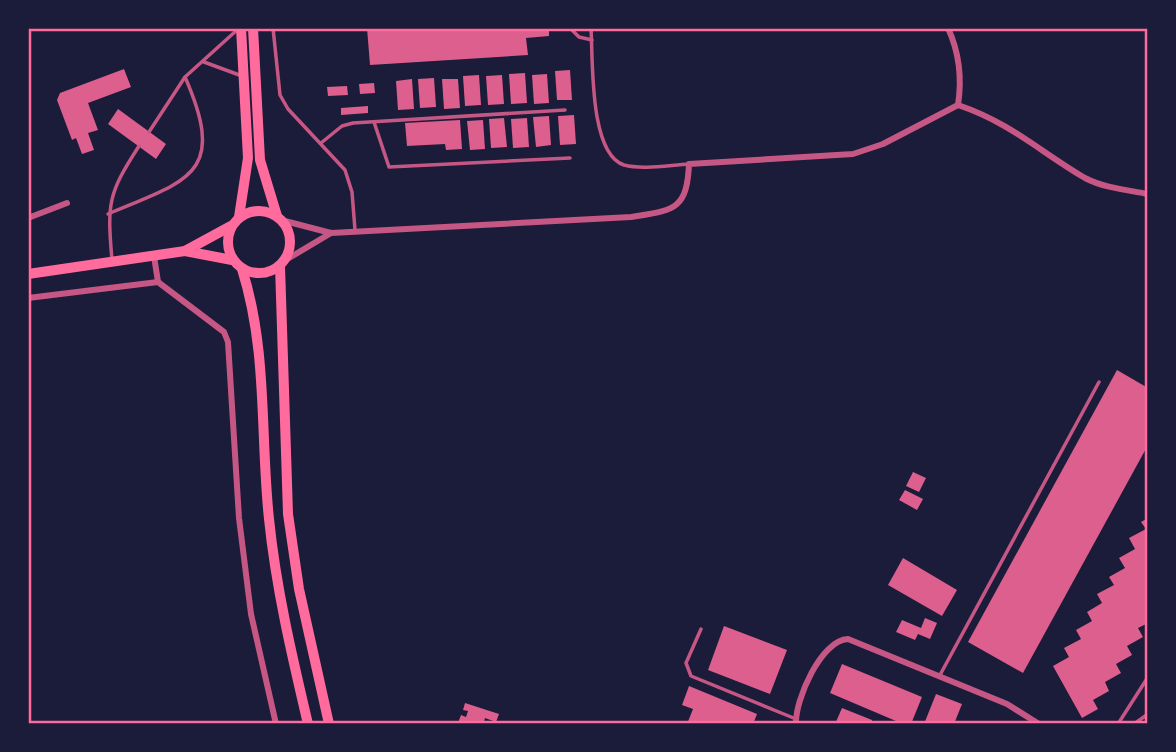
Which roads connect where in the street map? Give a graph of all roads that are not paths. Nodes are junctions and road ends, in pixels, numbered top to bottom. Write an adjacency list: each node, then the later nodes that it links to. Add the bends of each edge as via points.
1 (239, 28): 8 (lane); 10 (highway)
2 (253, 28): 23 (highway, via 260,160)
3 (273, 28): 15 (lane, via 280,95)
4 (570, 28): 7 (lane, via 579,37)
5 (591, 28): 7 (lane)
6 (948, 28): 11 (street, via 957,50)
7 (592, 40): 18 (lane, via 599,133 609,154 624,165)
8 (204, 62): 9 (lane); 10 (lane)
9 (185, 76): 14 (lane); 21 (lane, via 200,113 200,160 183,180)
10 (244, 77): 24 (highway, via 248,158)
11 (958, 105): 18 (street, via 883,144 853,154); 19 (street, via 1020,132 1085,178)
12 (565, 110): 13 (lane)
13 (374, 122): 15 (lane, via 342,126); 17 (lane, via 389,167)
14 (149, 132)
15 (321, 143): 25 (lane, via 345,170)
16 (139, 146): 21 (lane, via 115,183)
17 (570, 158)
18 (689, 164): 25 (street, via 684,196 670,211 631,217)
19 (1148, 194)
20 (67, 203): 22 (street)
21 (108, 214): 30 (lane)
22 (28, 218)
23 (279, 218): 24 (highway, via 262,211); 26 (street); 31 (highway, via 290,240)
24 (235, 222): 27 (main road); 29 (highway, via 227,241)
25 (355, 230): 26 (street)
26 (331, 233): 31 (street)
27 (185, 251): 28 (main road); 29 (main road)
28 (154, 256): 30 (main road); 34 (street)
29 (232, 260): 32 (highway)
30 (112, 262): 33 (main road)
31 (282, 263): 32 (highway, via 262,274); 44 (highway, via 288,514 299,589)
32 (242, 269): 43 (highway, via 259,334 274,556)
33 (28, 274)
34 (158, 282): 35 (street); 42 (street, via 222,329 228,342 239,518 251,614)
35 (28, 298)
36 (1099, 382): 38 (lane)
37 (701, 629): 41 (lane, via 686,663 691,676)
38 (940, 675): 41 (street, via 841,639 819,657); 45 (street, via 1007,704)
39 (1148, 677): 46 (lane)
40 (1148, 714): 47 (lane)
41 (796, 722)
42 (276, 724)
43 (307, 724)
44 (329, 724)
45 (1039, 724)
46 (1118, 724)
47 (1134, 724)

